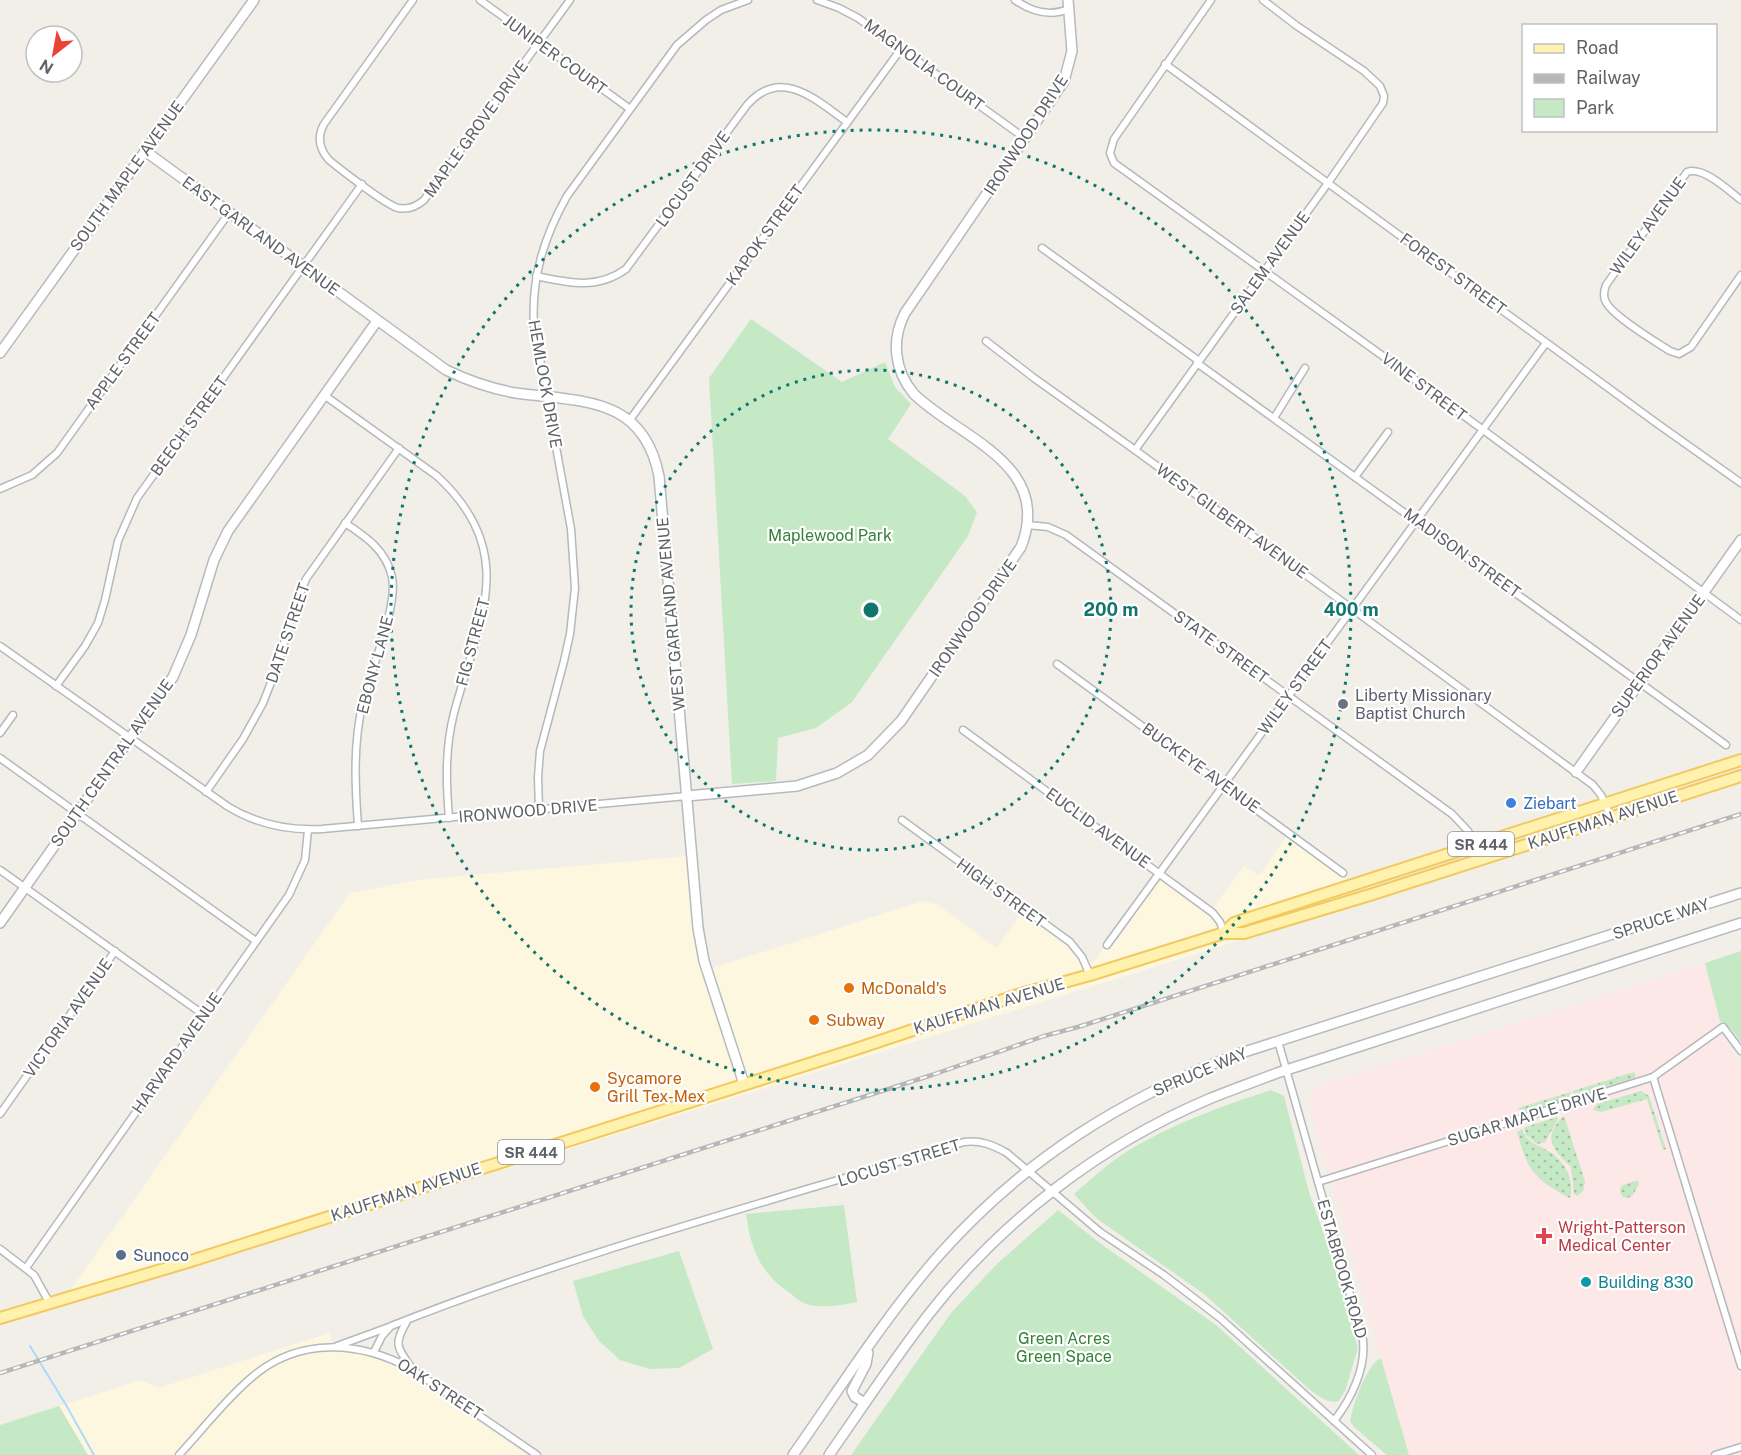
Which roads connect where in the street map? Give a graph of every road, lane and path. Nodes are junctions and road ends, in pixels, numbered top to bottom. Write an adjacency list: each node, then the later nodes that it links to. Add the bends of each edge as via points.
1 (254, 0): 17 (street, SOUTH MAPLE AVENUE)
2 (413, 0): 19 (street, via 321,129 320,143 325,156)
3 (480, 0): 11 (street, JUNIPER COURT)
4 (570, 0): 11 (street, MAPLE GROVE DRIVE)
5 (748, 0): 14 (street, HEMLOCK DRIVE, via 721,10 689,33)
6 (817, 0): 12 (street, MAGNOLIA COURT, via 852,14)
7 (1016, 0): 10 (street, via 1040,13 1058,13)
8 (1211, 0): 13 (street)
9 (1263, 0): 18 (street, SALEM AVENUE, via 1368,75 1384,96)
10 (1069, 4): 16 (street, IRONWOOD DRIVE, via 1072,51 1068,72)
11 (538, 43): 14 (street, JUNIPER COURT); 19 (street, MAPLE GROVE DRIVE, via 418,205 406,209 392,206)
12 (901, 49): 15 (street, KAPOK STREET); 16 (street, MAGNOLIA COURT)
13 (1165, 64): 18 (street, FOREST STREET); 24 (street, VINE STREET, via 1114,139 1112,159 1117,167)
14 (630, 110): 26 (street, HEMLOCK DRIVE, via 567,196 546,238)
15 (847, 122): 26 (street, LOCUST DRIVE, via 796,89 783,87 763,92 747,105 626,269 604,281 585,284); 36 (street, KAPOK STREET)
16 (1026, 139): 46 (street, IRONWOOD DRIVE, via 905,313 896,346 900,371 914,394 1000,457 1013,471 1025,497)
17 (145, 151): 21 (street, EAST GARLAND AVENUE); 30 (street, SOUTH MAPLE AVENUE)
18 (1328, 183): 24 (street, SALEM AVENUE); 29 (street, FOREST STREET)
19 (362, 184): 23 (street, BEECH STREET)
20 (1741, 200): 25 (street, WILEY AVENUE, via 1702,173 1692,170 1683,176 1606,285 1604,296 1616,313 1670,351 1683,353)
21 (229, 213): 23 (street, EAST GARLAND AVENUE); 43 (street, APPLE STREET, via 57,453 32,475)
22 (1042, 248): 31 (street, MADISON STREET)
23 (303, 267): 27 (street, EAST GARLAND AVENUE); 54 (street, BEECH STREET, via 137,498 118,541 98,623)
24 (1263, 272): 31 (street, SALEM AVENUE); 37 (street, VINE STREET)
25 (1741, 275)
26 (536, 276): 34 (street, HEMLOCK DRIVE, via 534,326)
27 (377, 321): 33 (street, SOUTH CENTRAL AVENUE); 34 (street, WEST GARLAND AVENUE, via 461,377 506,391)
28 (986, 341): 40 (street, WEST GILBERT AVENUE)
29 (1546, 343): 37 (street, WILEY STREET); 42 (street, FOREST STREET)
30 (0, 354)
31 (1198, 362): 35 (street, MADISON STREET); 40 (street, SALEM AVENUE)
32 (1305, 368): 35 (street)
33 (324, 395): 39 (street, FIG STREET); 59 (street, SOUTH CENTRAL AVENUE, via 228,531 214,561 181,662)
34 (546, 396): 36 (street, WEST GARLAND AVENUE, via 597,403); 69 (street, HEMLOCK DRIVE, via 571,530 575,588 566,652 540,751)
35 (1274, 418): 41 (street, MADISON STREET)
36 (629, 421): 67 (street, WEST GARLAND AVENUE, via 649,447 658,476)
37 (1481, 431): 44 (street, WILEY STREET); 48 (street, VINE STREET)
38 (1388, 432): 41 (street)
39 (399, 448): 45 (street, DATE STREET); 72 (street, FIG STREET, via 456,495 476,528 485,560 484,610 450,736 446,776)
40 (1135, 450): 49 (street, WEST GILBERT AVENUE)
41 (1355, 477): 44 (street, MADISON STREET)
42 (1741, 483)
43 (0, 489)
44 (1416, 520): 49 (street, WILEY STREET); 53 (street, MADISON STREET)
45 (345, 523): 66 (street, DATE STREET, via 302,587 263,702); 74 (street, EBONY LANE, via 368,538 383,555 393,587 359,722 355,773)
46 (1028, 525): 55 (street, STATE STREET, via 1048,527 1066,535); 67 (street, IRONWOOD DRIVE, via 1018,553 902,722 875,750 848,768 797,786)
47 (1741, 540): 48 (street, SUPERIOR AVENUE)
48 (1704, 592): 50 (street, VINE STREET); 53 (street, SUPERIOR AVENUE)
49 (1352, 608): 55 (street, WILEY STREET); 63 (street, WEST GILBERT AVENUE)
50 (1741, 620)
51 (0, 646): 54 (street, IRONWOOD DRIVE)
52 (1058, 664): 65 (street, BUCKEYE AVENUE)
53 (1640, 681): 60 (street, MADISON STREET); 63 (street, SUPERIOR AVENUE)
54 (56, 686): 59 (street, IRONWOOD DRIVE)
55 (1288, 696): 65 (street, WILEY STREET); 76 (street, STATE STREET, via 1452,814)
56 (13, 715): 58 (street)
57 (963, 730): 79 (street, EUCLID AVENUE)
58 (0, 733)
59 (131, 739): 66 (street, IRONWOOD DRIVE); 70 (street, SOUTH CENTRAL AVENUE)
60 (1726, 745)
61 (0, 758): 70 (street)
62 (1741, 760): 68 (main road, KAUFFMAN AVENUE / SR 444)
63 (1576, 772): 68 (street, WEST GILBERT AVENUE, via 1593,785)
64 (1741, 776): 71 (main road, KAUFFMAN AVENUE / SR 444)
65 (1224, 785): 79 (street, WILEY STREET); 80 (street, BUCKEYE AVENUE)
66 (206, 792): 75 (street, IRONWOOD DRIVE, via 255,820)
67 (687, 796): 69 (street, IRONWOOD DRIVE); 95 (street, WEST GARLAND AVENUE, via 701,947)
68 (1606, 804): 71 (street, WEST GILBERT AVENUE); 76 (main road, KAUFFMAN AVENUE / SR 444)
69 (539, 810): 72 (street, IRONWOOD DRIVE)
70 (78, 814): 81 (street, SOUTH CENTRAL AVENUE); 86 (street)
71 (1611, 817): 77 (main road, KAUFFMAN AVENUE / SR 444)
72 (449, 818): 74 (street, IRONWOOD DRIVE)
73 (902, 820): 89 (street, HIGH STREET, via 1070,942)
74 (358, 826): 75 (street, IRONWOOD DRIVE)
75 (308, 830): 86 (street, HARVARD AVENUE, via 301,874)
76 (1476, 846): 77 (street, STATE STREET); 85 (main road, KAUFFMAN AVENUE / SR 444, via 1234,923)
77 (1482, 858): 85 (main road, KAUFFMAN AVENUE / SR 444, via 1244,933)
78 (0, 870): 81 (street)
79 (1159, 873): 85 (street, EUCLID AVENUE, via 1213,913); 87 (street, WILEY STREET)
80 (1343, 873)
81 (25, 888): 84 (street, SOUTH CENTRAL AVENUE); 88 (street)
82 (1741, 893): 91 (street, SPRUCE WAY)
83 (1741, 923): 93 (street, SPRUCE WAY)
84 (0, 924)
85 (1224, 933): 89 (main road, KAUFFMAN AVENUE / SR 444)
86 (256, 941): 90 (street, HARVARD AVENUE)
87 (1107, 945)
88 (115, 951): 90 (street); 96 (street, VICTORIA AVENUE)
89 (1090, 975): 95 (main road, KAUFFMAN AVENUE / SR 444)
90 (204, 1015): 101 (street, HARVARD AVENUE)
91 (1278, 1041): 93 (street, ESTABROOK ROAD); 97 (street, SPRUCE WAY, via 1193,1072 1131,1102)
92 (1741, 1051): 94 (street, SUGAR MAPLE DRIVE, via 1723,1027)
93 (1287, 1070): 98 (street, ESTABROOK ROAD); 99 (street, SPRUCE WAY, via 1155,1125 1103,1155)
94 (1653, 1077): 98 (street, SUGAR MAPLE DRIVE); 109 (street)
95 (744, 1084): 102 (main road, KAUFFMAN AVENUE / SR 444, via 191,1261)
96 (0, 1114)
97 (1028, 1170): 99 (street, LOCUST STREET); 104 (street, LOCUST STREET, via 995,1146 964,1142 546,1270); 107 (street, SPRUCE WAY, via 942,1252)
98 (1318, 1182): 112 (street, ESTABROOK ROAD, via 1364,1353 1345,1407)
99 (1053, 1191): 111 (street, SPRUCE WAY, via 1008,1228 961,1276 929,1313); 112 (street, LOCUST STREET, via 1100,1232 1220,1318)
100 (0, 1250): 101 (street)
101 (26, 1268): 102 (street)
102 (49, 1302): 103 (main road, KAUFFMAN AVENUE / SR 444)
103 (0, 1318)
104 (407, 1320): 105 (street, LOCUST STREET); 110 (street, via 397,1341)
105 (391, 1326): 106 (street, LOCUST STREET); 108 (street)
106 (333, 1347): 108 (street, OAK STREET); 114 (street, via 297,1353 261,1370)
107 (869, 1347): 111 (street, via 866,1364 852,1391); 116 (street, SPRUCE WAY)
108 (374, 1352): 110 (street, OAK STREET)
109 (1741, 1366)
110 (413, 1370): 115 (street, OAK STREET)
111 (865, 1403): 117 (street, SPRUCE WAY)
112 (1334, 1421): 118 (street, LOCUST STREET)
113 (1741, 1447): 119 (street)
114 (179, 1455)
115 (537, 1455)
116 (793, 1455)
117 (829, 1455)
118 (1371, 1455)
119 (1715, 1455)

